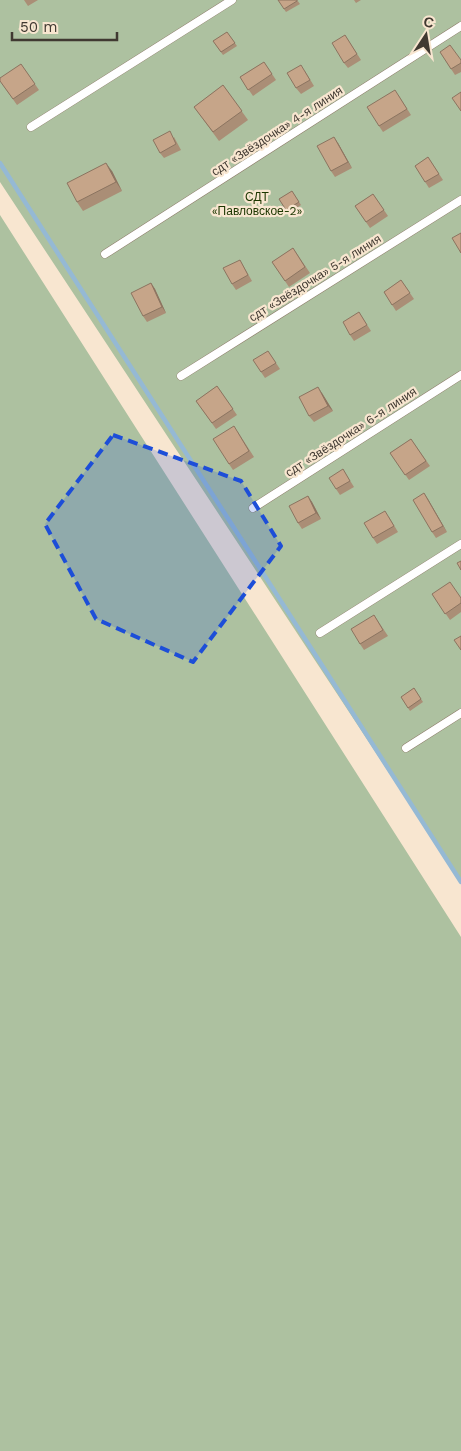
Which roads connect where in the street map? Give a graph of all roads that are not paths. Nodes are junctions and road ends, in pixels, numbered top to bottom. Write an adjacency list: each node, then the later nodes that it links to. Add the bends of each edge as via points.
1 (232, 0): 3 (lane)
2 (461, 26): 5 (lane, сдт «Звёздочка» 4-я линия)
3 (31, 128)
4 (461, 200): 7 (lane, сдт «Звёздочка» 5-я линия)
5 (105, 254)
6 (461, 375): 8 (lane, сдт «Звёздочка» 6-я линия)
7 (180, 376)
8 (253, 508)
9 (461, 544): 10 (lane)
10 (320, 632)
11 (461, 714): 12 (lane)
12 (406, 748)

